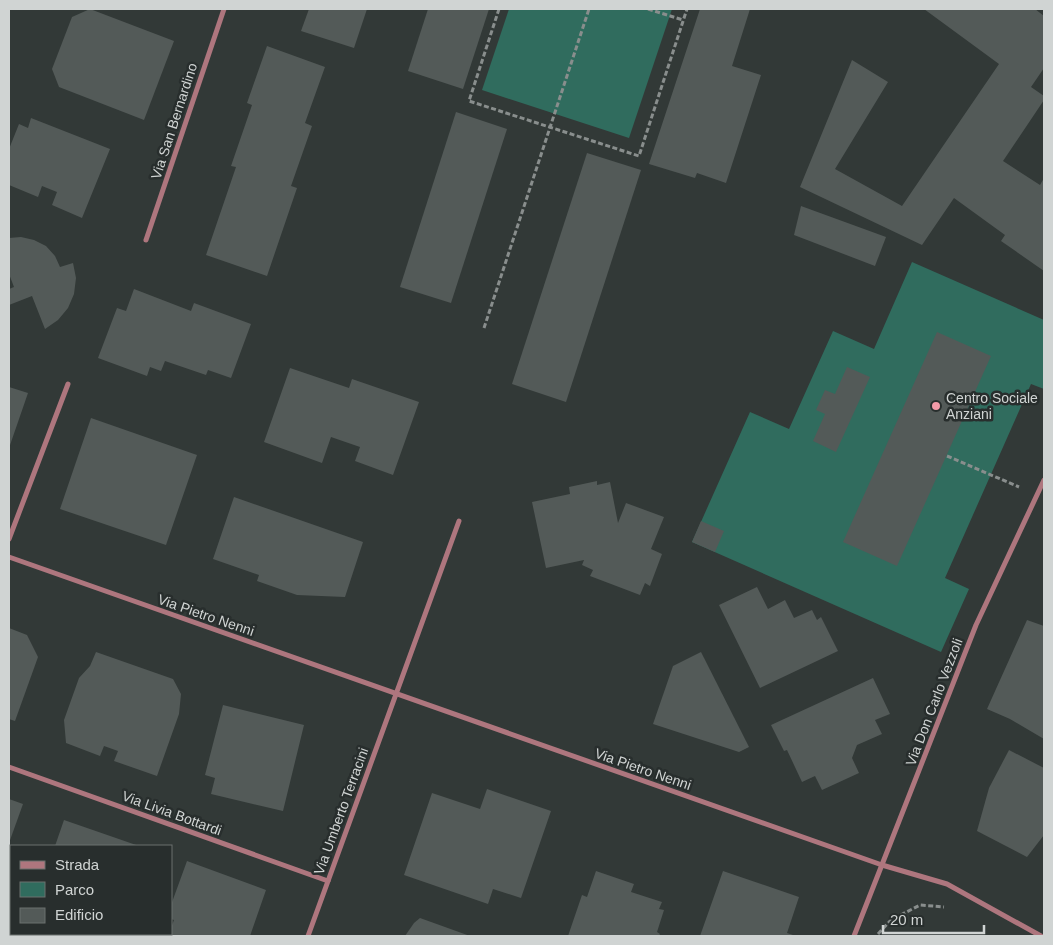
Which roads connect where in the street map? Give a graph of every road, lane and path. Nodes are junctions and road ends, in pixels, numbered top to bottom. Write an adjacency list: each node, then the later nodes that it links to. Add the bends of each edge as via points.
1 (224, 9): 8 (street, Via San Bernardino)
2 (499, 9): 7 (path, via 469,101)
3 (589, 9): 7 (path)
4 (648, 9): 6 (path)
5 (687, 9): 6 (path)
6 (683, 20): 7 (path, via 639,156)
7 (550, 127): 9 (path)
8 (146, 240)
9 (484, 328)
10 (68, 384): 15 (street)
11 (947, 456): 13 (path)
12 (1044, 480): 13 (street, Via Don Carlo Vezzoli)
13 (1037, 495): 19 (street, Via Don Carlo Vezzoli, via 976,625)
14 (459, 521): 17 (street)
15 (9, 539)
16 (9, 557): 17 (street, Via Pietro Nenni)
17 (396, 693): 19 (street, Via Pietro Nenni); 20 (street, Via Umberto Terracini)
18 (9, 767): 20 (street, Via Livia Bottardi)
19 (882, 865): 22 (street, Via Don Carlo Vezzoli); 23 (street, Via Pietro Nenni, via 947,884)
20 (328, 881): 21 (street, Via Umberto Terracini)
21 (308, 936)
22 (854, 936)
23 (1041, 936)

